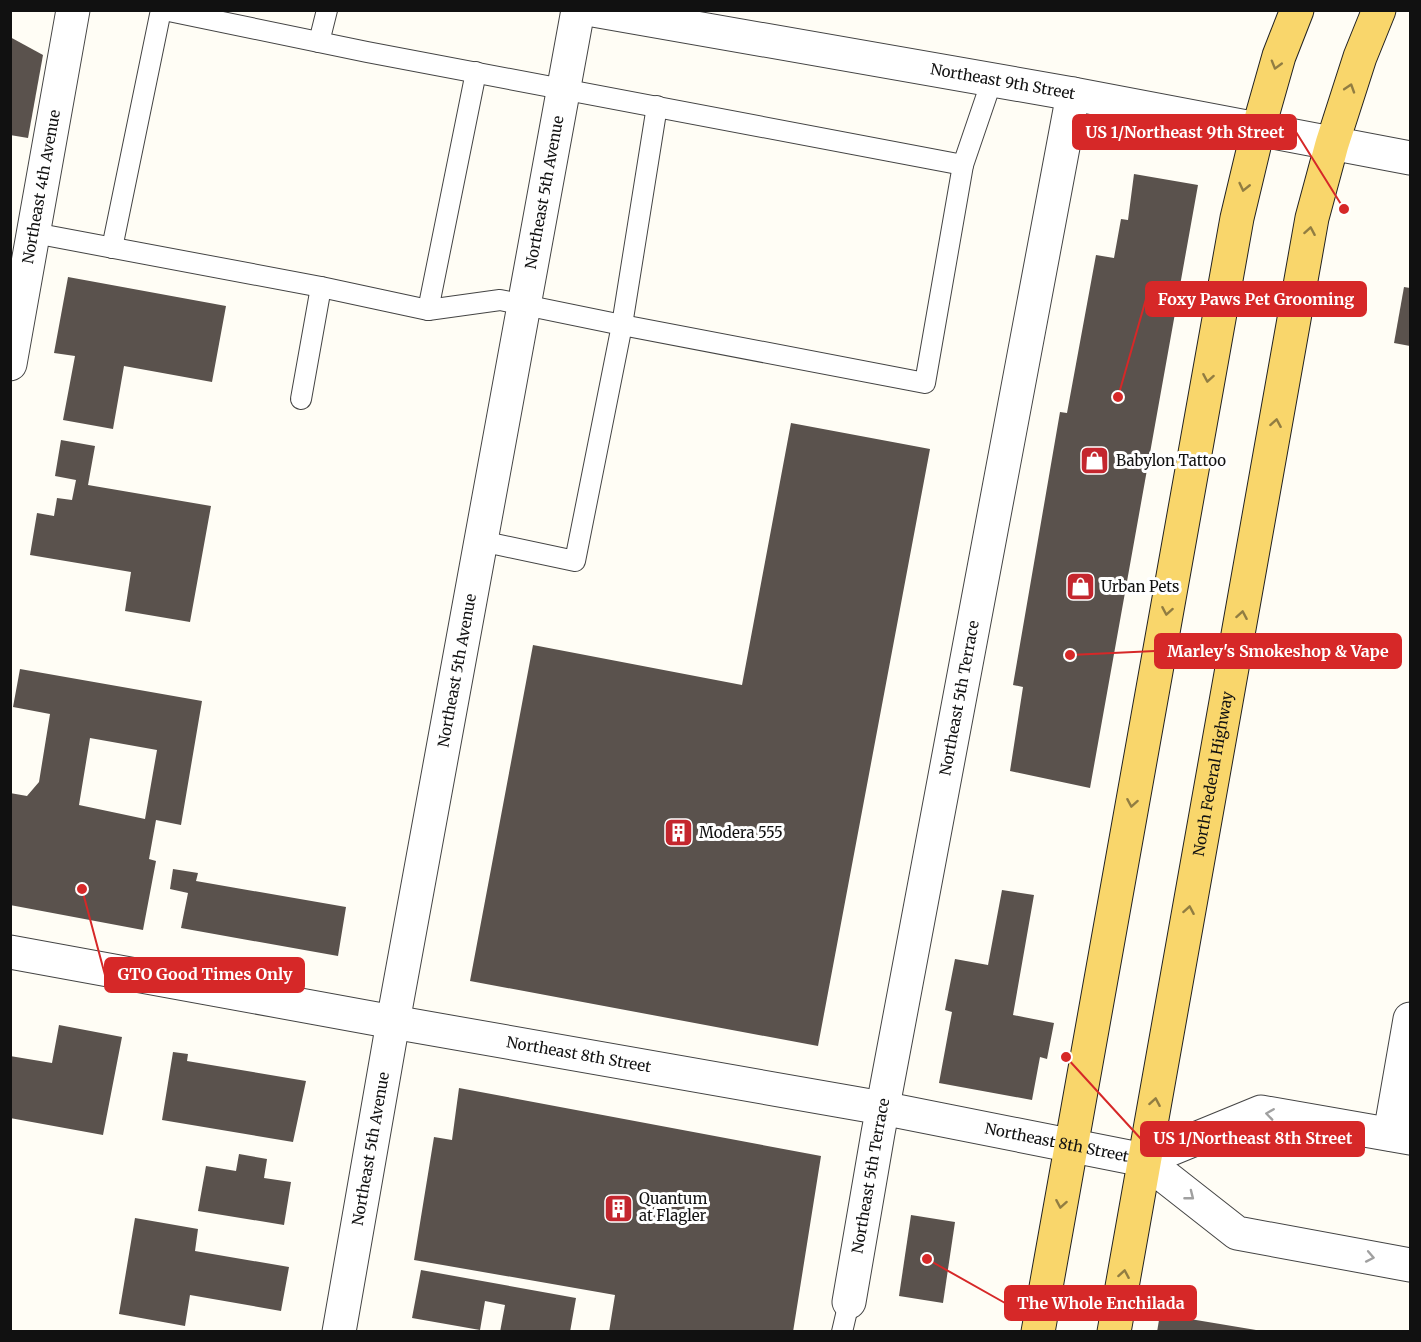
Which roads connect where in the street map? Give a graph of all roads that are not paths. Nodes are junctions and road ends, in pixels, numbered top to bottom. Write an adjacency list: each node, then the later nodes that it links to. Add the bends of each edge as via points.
1 (73, 10): 18 (street, Northeast 4th Avenue)
2 (162, 10): 8 (lane); 19 (lane)
3 (327, 10): 8 (lane)
4 (578, 10): 11 (street, Northeast 5th Avenue)
5 (593, 10): 10 (street, Northeast 9th Street)
6 (1297, 10): 14 (main road, one-way to 14)
7 (1379, 10): 15 (main road, North Federal Highway, one-way to 7)
8 (320, 42): 9 (lane)
9 (476, 72): 11 (lane); 22 (lane)
10 (992, 80): 12 (street, Northeast 9th Street); 17 (lane)
11 (564, 88): 13 (lane); 21 (street, Northeast 5th Avenue)
12 (1073, 94): 14 (street, Northeast 9th Street); 30 (street, Northeast 5th Terrace)
13 (657, 106): 17 (lane); 23 (lane)
14 (1257, 130): 15 (street, Northeast 9th Street); 32 (main road, one-way to 32, via 1237,218)
15 (1332, 144): 16 (street, Northeast 9th Street); 33 (main road, North Federal Highway, one-way to 15, via 1312,218)
16 (1410, 158)
17 (963, 165): 23 (lane, via 925,382)
18 (34, 233): 19 (lane); 24 (street, Northeast 4th Avenue)
19 (112, 248): 20 (lane)
20 (321, 287): 22 (lane); 25 (lane)
21 (524, 304): 22 (lane, via 500,300); 23 (lane); 26 (street, Northeast 5th Avenue)
22 (428, 310)
23 (622, 325): 26 (lane, via 575,561)
24 (10, 364)
25 (301, 399)
26 (481, 541): 29 (street, Northeast 5th Avenue)
27 (10, 952): 29 (street, Northeast 8th Street)
28 (1410, 1019): 31 (street)
29 (393, 1022): 30 (street, Northeast 8th Street); 36 (street, Northeast 5th Avenue)
30 (882, 1108): 32 (street, Northeast 8th Street); 35 (street, Northeast 5th Terrace)
31 (1400, 1136): 33 (street, Northeast 8th Street, one-way to 33, via 1261,1112)
32 (1072, 1146): 33 (street, Northeast 8th Street); 37 (main road, one-way to 37)
33 (1144, 1160): 34 (street, Northeast 8th Street, one-way to 34, via 1237,1233); 38 (main road, North Federal Highway, one-way to 33)
34 (1410, 1265)
35 (845, 1317)
36 (339, 1332)
37 (1038, 1332)
38 (1114, 1332)

